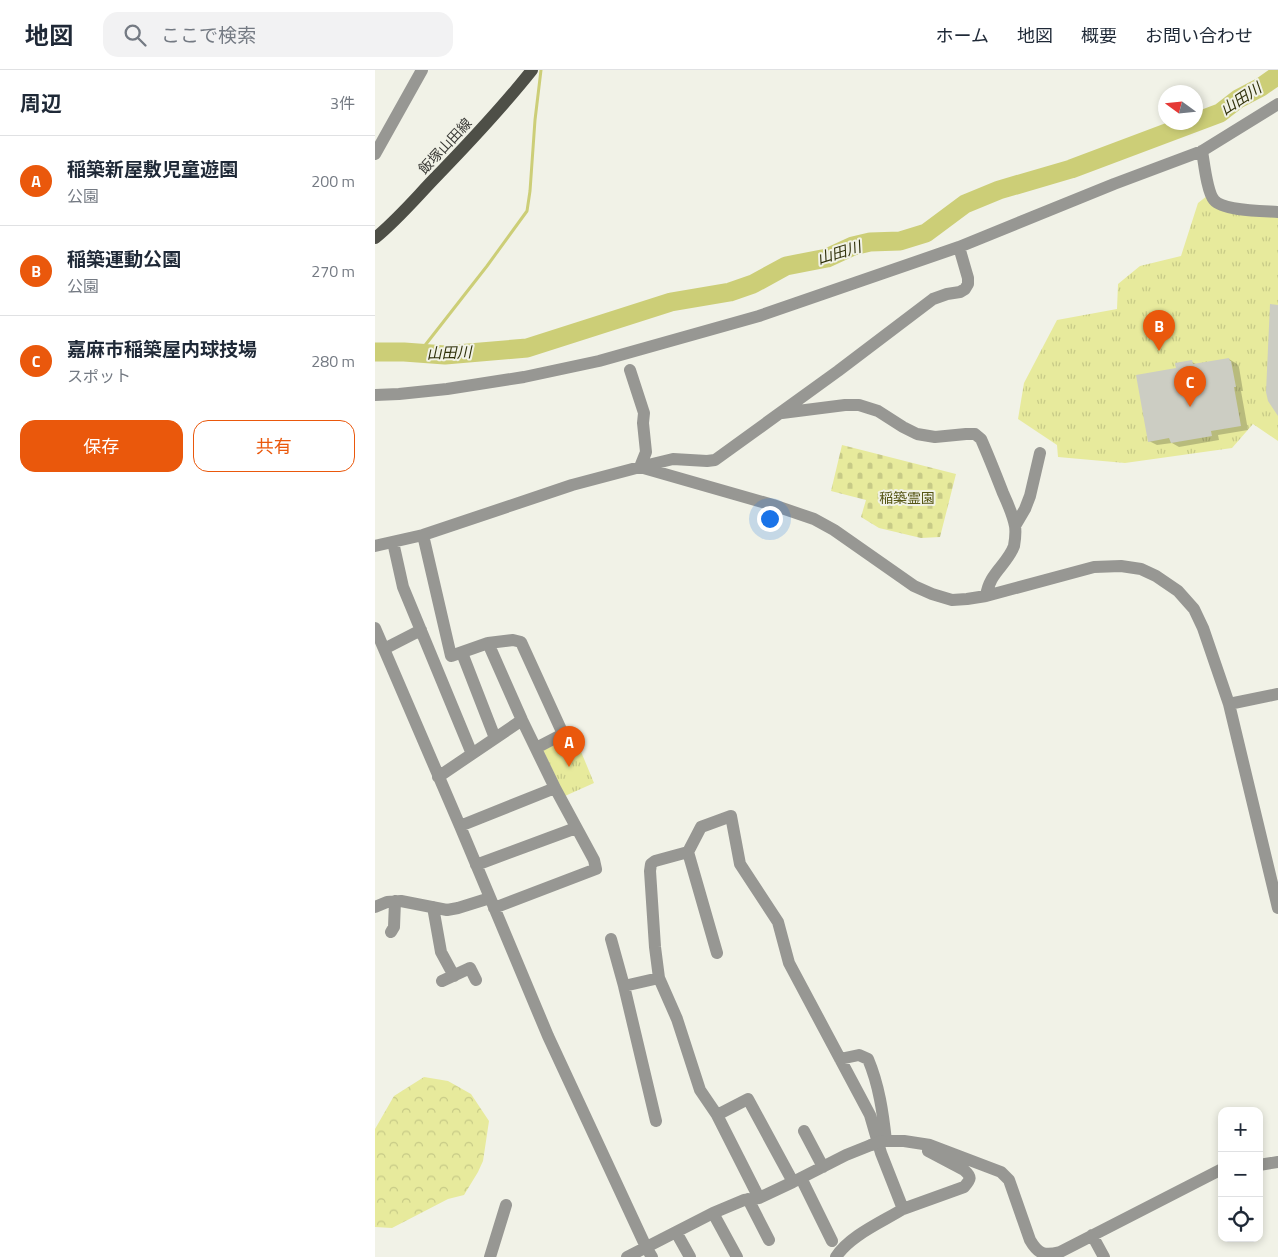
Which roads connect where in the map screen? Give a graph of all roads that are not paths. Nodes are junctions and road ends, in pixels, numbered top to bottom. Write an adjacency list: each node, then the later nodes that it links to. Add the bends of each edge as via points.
1 (422, 70): 5 (street)
2 (532, 70): 7 (main road, 飯塚山田線, via 467,145)
3 (1278, 104): 4 (street)
4 (1202, 151): 6 (street, via 1210,193 1219,205); 8 (street)
5 (375, 154)
6 (1278, 212)
7 (375, 238)
8 (959, 247): 10 (street, via 759,316 599,361 514,379); 11 (street, via 968,278 965,289 933,299)
9 (630, 370): 13 (street, via 644,413 646,452)
10 (375, 395)
11 (781, 413): 13 (street, via 715,460 673,460); 14 (street, via 859,405 878,411 917,434 935,437 975,434 981,439)
12 (1040, 453): 14 (street, via 1030,496)
13 (640, 467): 15 (street, via 572,485); 18 (street, via 814,519 835,530 914,586 932,594 952,600)
14 (1015, 526): 18 (street, via 1013,546 993,575)
15 (423, 534): 16 (street); 23 (street)
16 (393, 542): 17 (street); 20 (street, via 403,587)
17 (375, 546)
18 (986, 596): 26 (street, via 1094,567 1141,569 1178,591 1194,609)
19 (375, 628): 22 (street)
20 (421, 630): 22 (street); 24 (street)
21 (488, 643): 23 (street); 27 (street); 29 (street, via 521,642 563,734)
22 (385, 649): 31 (street)
23 (456, 654): 24 (street); 28 (street)
24 (435, 664): 30 (street)
25 (1278, 694): 26 (street)
26 (1229, 704): 36 (street)
27 (522, 720): 28 (street); 29 (street)
28 (495, 738): 30 (street)
29 (536, 748): 32 (street)
30 (472, 754): 31 (street)
31 (438, 777): 33 (street)
32 (555, 788): 33 (street); 34 (street)
33 (460, 826): 37 (street)
34 (576, 828): 37 (street); 39 (street, via 597,869)
35 (688, 852): 45 (street); 46 (street, via 651,864); 49 (street, via 701,827 731,816 740,864 778,922 789,963)
36 (1273, 863): 42 (street)
37 (476, 865): 39 (street)
38 (395, 901): 40 (street); 41 (street); 43 (street)
39 (492, 903): 41 (street, via 447,910); 68 (street, via 548,1036)
40 (375, 907)
41 (433, 907): 47 (street, via 448,978 470,968)
42 (1278, 908)
43 (391, 932)
44 (611, 939): 48 (street)
45 (717, 953)
46 (659, 978): 48 (street); 50 (street, via 677,1019 700,1090)
47 (476, 980)
48 (624, 986): 51 (street)
49 (840, 1059): 53 (street, via 859,1055 868,1058 882,1108); 62 (street, via 869,1115)
50 (717, 1115): 59 (street, via 748,1099); 60 (street)
51 (656, 1121)
52 (804, 1131): 57 (street)
53 (879, 1142): 54 (street); 57 (street)
54 (910, 1142): 62 (street, via 964,1170 970,1177 964,1187); 70 (street, via 930,1145 1001,1172 1009,1180 1030,1240)
55 (1278, 1162): 56 (street)
56 (1263, 1164)
57 (823, 1166): 59 (street)
58 (1218, 1171): 65 (street)
59 (797, 1180): 60 (street); 67 (street)
60 (753, 1198): 63 (street); 66 (street)
61 (506, 1205): 71 (street)
62 (903, 1210): 75 (street, via 859,1235)
63 (713, 1212): 64 (street); 74 (street)
64 (676, 1232): 68 (street); 73 (street)
65 (1092, 1235): 70 (street, via 1060,1252); 76 (street)
66 (769, 1240)
67 (832, 1241)
68 (649, 1252): 69 (street)
69 (630, 1255): 72 (street)
70 (1042, 1255)
71 (490, 1257)
72 (616, 1257)
73 (690, 1257)
74 (737, 1257)
75 (836, 1257)
76 (1103, 1257)

